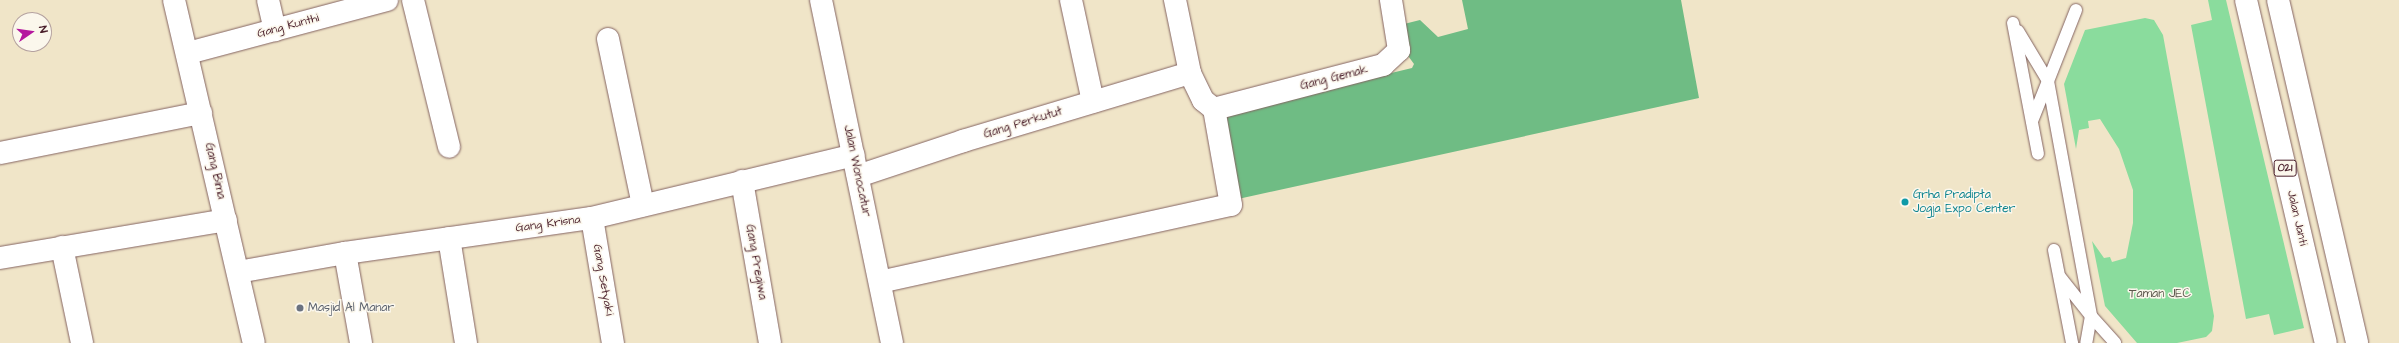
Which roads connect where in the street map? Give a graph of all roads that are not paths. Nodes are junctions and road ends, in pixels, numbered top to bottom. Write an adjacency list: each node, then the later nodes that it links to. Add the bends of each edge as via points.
1 (174, 0): 14 (street, Gang Bima)
2 (268, 0): 12 (street)
3 (387, 0): 12 (street, Gang Kunthi)
4 (413, 0): 21 (street)
5 (821, 0): 24 (street, Jalan Wonocatur)
6 (1071, 0): 17 (street)
7 (1175, 0): 15 (street)
8 (1391, 0): 18 (street, Gang Gemak, via 1399,50 1383,65)
9 (2246, 0): 40 (street, Jalan Janti / 021)
10 (2278, 0): 39 (street, 021)
11 (2076, 10): 16 (lane)
12 (275, 30): 14 (street, Gang Kunthi)
13 (608, 39): 27 (street)
14 (188, 53): 19 (street, Gang Bima)
15 (1190, 73): 17 (street, Gang Perkutut); 18 (street, via 1203,100)
16 (2048, 81): 20 (lane); 20 (lane, via 2013,23); 38 (lane)
17 (1093, 102): 25 (street, Gang Perkutut)
18 (1214, 109): 37 (street, via 1233,200 1226,208)
19 (201, 113): 22 (street); 29 (street, Gang Bima)
20 (2032, 120): 23 (lane)
21 (449, 147)
22 (0, 153)
23 (2038, 154)
24 (854, 155): 25 (street, Jalan Wonocatur); 26 (street, Gang Krisna)
25 (858, 176): 37 (street, Jalan Wonocatur)
26 (742, 181): 27 (street, Gang Krisna); 46 (street, Gang Pregiwa)
27 (642, 205): 28 (street, Gang Krisna)
28 (592, 218): 30 (street, Gang Krisna); 45 (street, Gang Setyaki)
29 (226, 220): 31 (street); 35 (street, Gang Bima)
30 (449, 238): 33 (street, Gang Krisna); 44 (street)
31 (62, 247): 34 (street); 41 (street)
32 (2054, 250): 36 (lane)
33 (345, 253): 35 (street, Gang Krisna); 43 (street)
34 (0, 258)
35 (238, 272): 42 (street, Gang Bima)
36 (2059, 276): 38 (lane); 48 (lane)
37 (880, 282): 47 (street, Jalan Wonocatur)
38 (2091, 316): 49 (lane); 50 (lane)
39 (2356, 336): 40 (street)
40 (2325, 340)
41 (82, 343)
42 (254, 343)
43 (361, 343)
44 (466, 343)
45 (614, 343)
46 (770, 343)
47 (892, 343)
48 (2072, 343)
49 (2086, 343)
50 (2115, 343)

